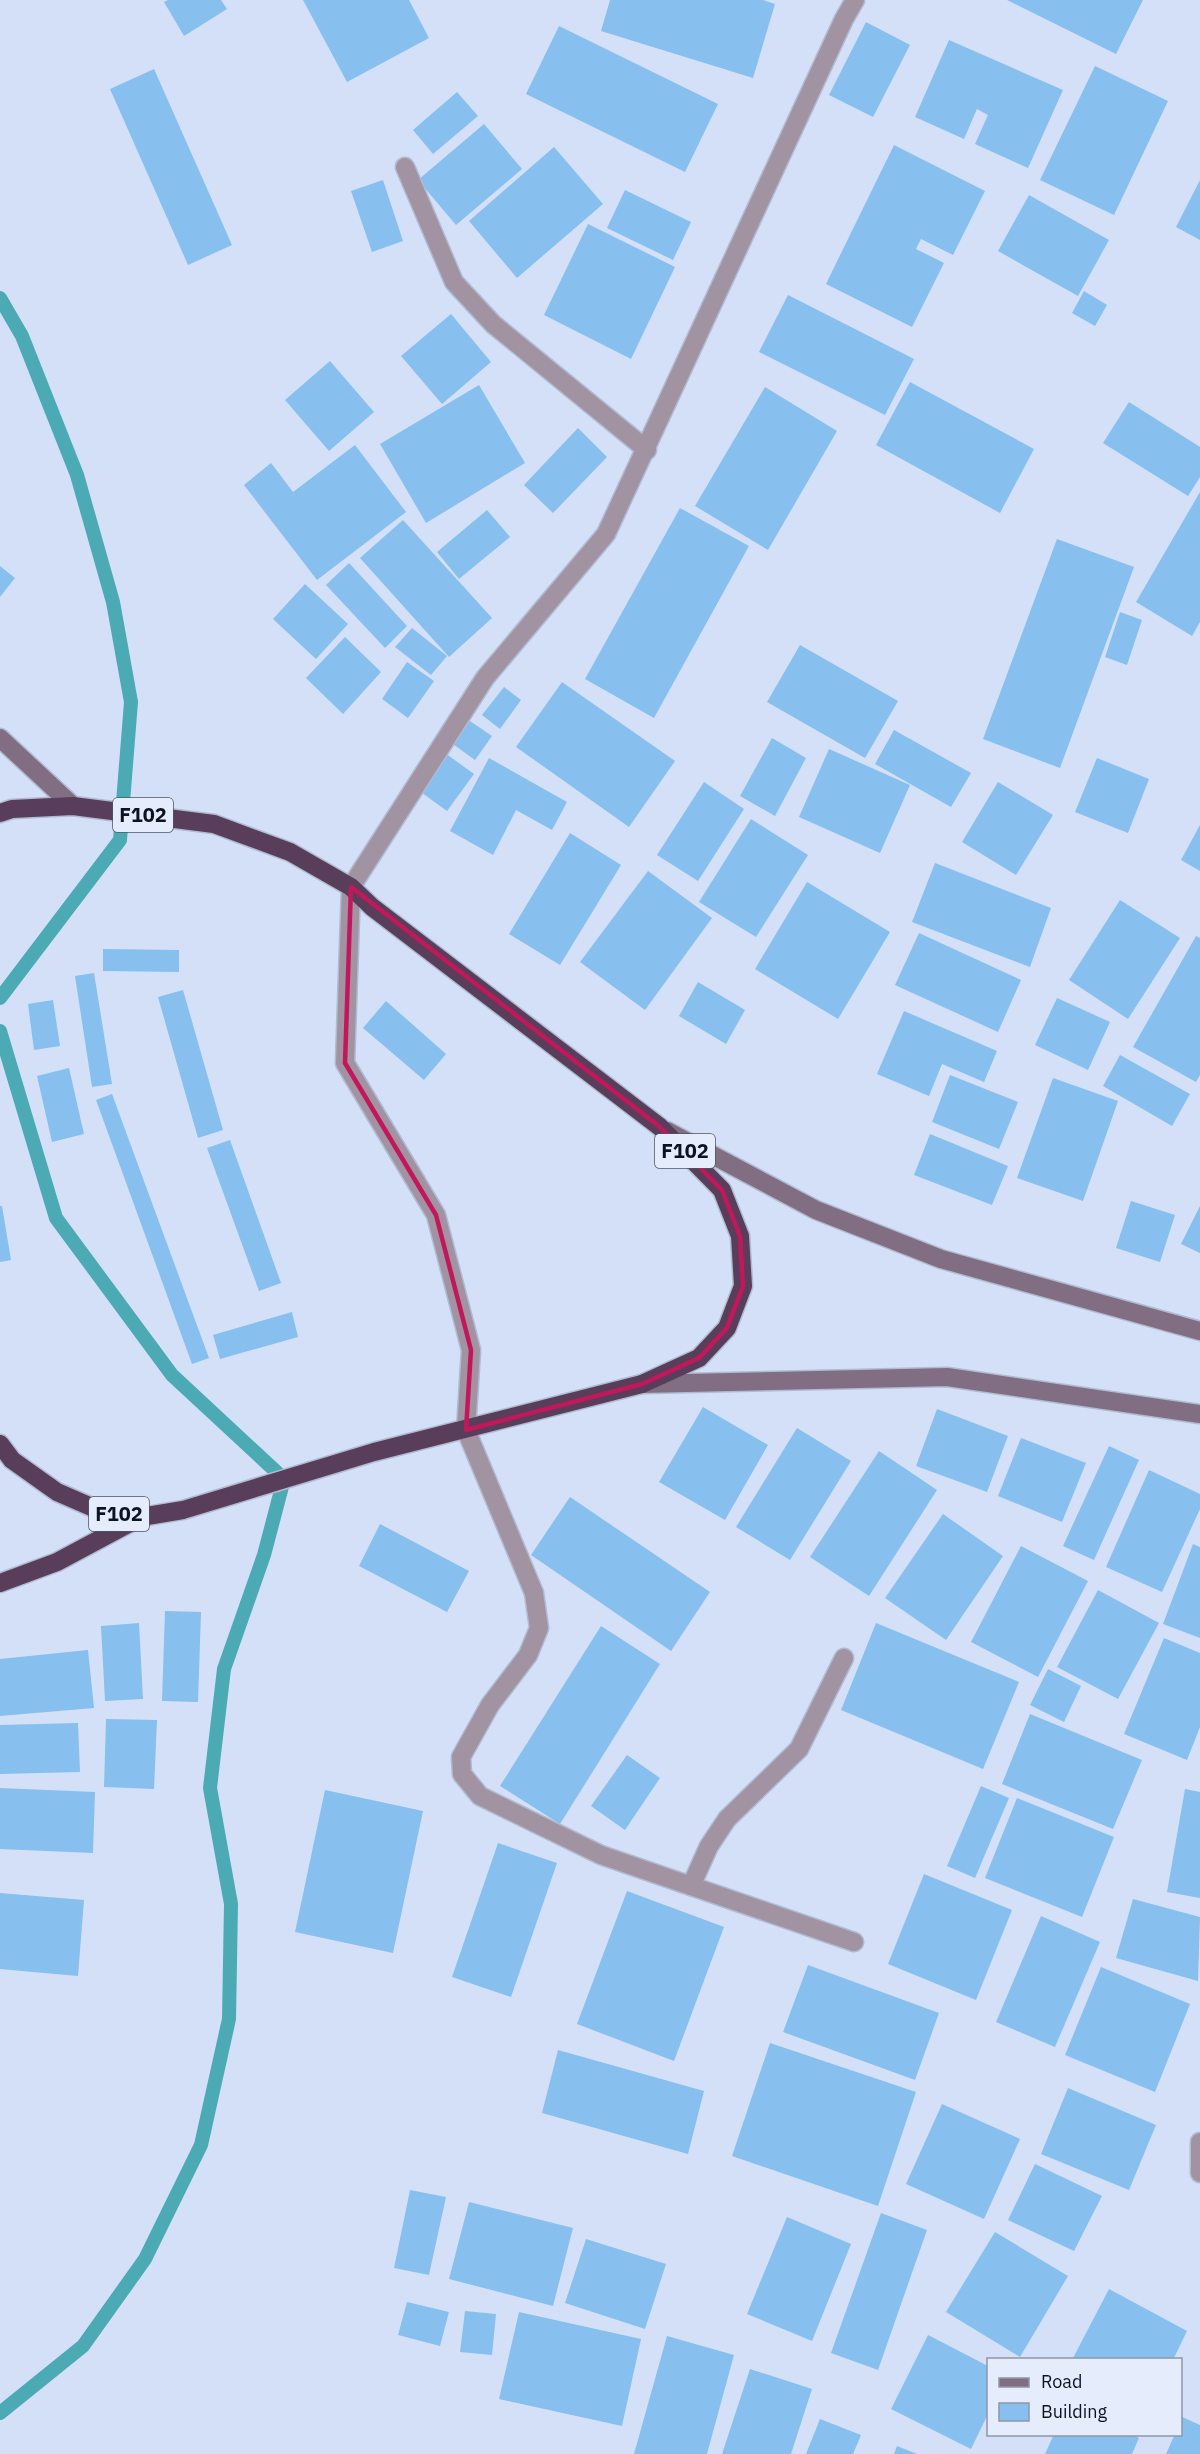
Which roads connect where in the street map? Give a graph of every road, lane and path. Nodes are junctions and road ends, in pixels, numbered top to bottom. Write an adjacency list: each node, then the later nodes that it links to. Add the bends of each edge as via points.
1 (855, 0): 3 (street)
2 (405, 167): 3 (street, via 454,282 494,324)
3 (646, 450): 7 (street, via 606,534 485,678)
4 (0, 738): 5 (street)
5 (73, 806): 6 (highway, F102); 7 (highway, F102, via 214,824 290,852)
6 (0, 813)
7 (351, 887): 8 (highway, F102); 12 (street, via 345,1063 436,1215 471,1350)
8 (660, 1127): 9 (street, F102, via 816,1210 941,1259); 10 (highway, F102, via 722,1190 740,1236 743,1286 727,1328 699,1358)
9 (1200, 1331)
10 (642, 1384): 11 (street, F102, via 946,1377); 12 (highway, F102)
11 (1200, 1414)
12 (466, 1431): 14 (highway, F102, via 374,1452 183,1510); 17 (street, via 534,1593 539,1628 528,1654 490,1705 460,1757 462,1774 480,1796 500,1806 601,1855)
13 (0, 1444): 14 (highway, F102, via 12,1460 57,1492 103,1512)
14 (141, 1517): 15 (highway, F102, via 57,1562)
15 (0, 1583)
16 (844, 1658): 17 (street, via 799,1749 727,1819 709,1846)
17 (691, 1886): 18 (street)
18 (854, 1942)
19 (1200, 2142): 20 (street)
20 (1200, 2174)

